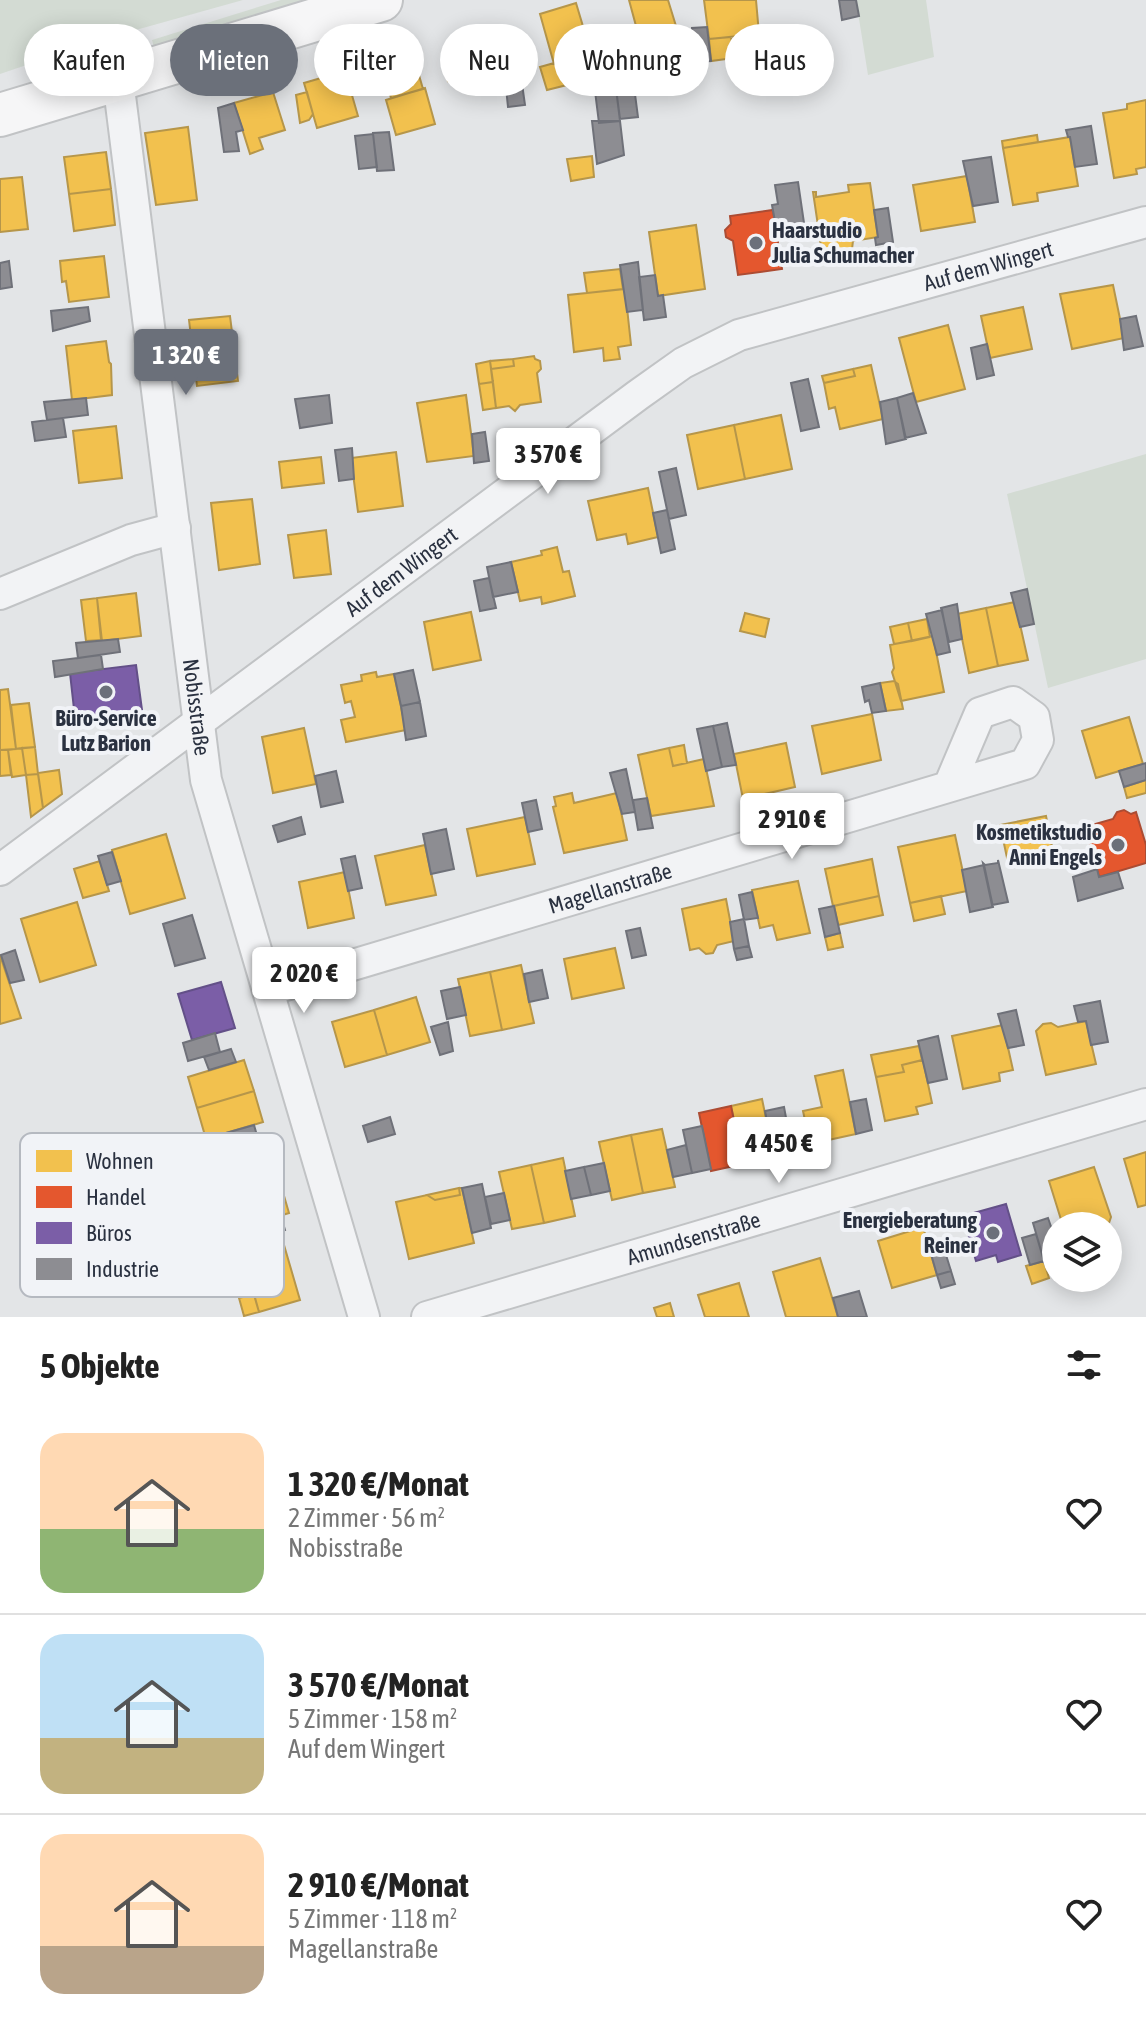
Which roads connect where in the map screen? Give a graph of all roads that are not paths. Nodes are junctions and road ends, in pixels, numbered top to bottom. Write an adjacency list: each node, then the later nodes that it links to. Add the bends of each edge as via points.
1 (381, 0): 2 (street)
2 (154, 69)
3 (64, 96): 5 (street)
4 (120, 96): 7 (street, Nobisstraße)
5 (0, 115)
6 (1146, 222): 9 (street, Auf dem Wingert, via 720,342 638,395)
7 (175, 528): 8 (street, via 131,540); 9 (street, Nobisstraße)
8 (0, 594)
9 (200, 721): 11 (street, Auf dem Wingert); 12 (street, Nobisstraße, via 206,780)
10 (949, 786): 12 (street, Magellanstraße)
11 (0, 870)
12 (269, 990): 14 (street, Nobisstraße)
13 (1146, 1104): 15 (street, Amundsenstraße)
14 (364, 1317)
15 (427, 1317)

